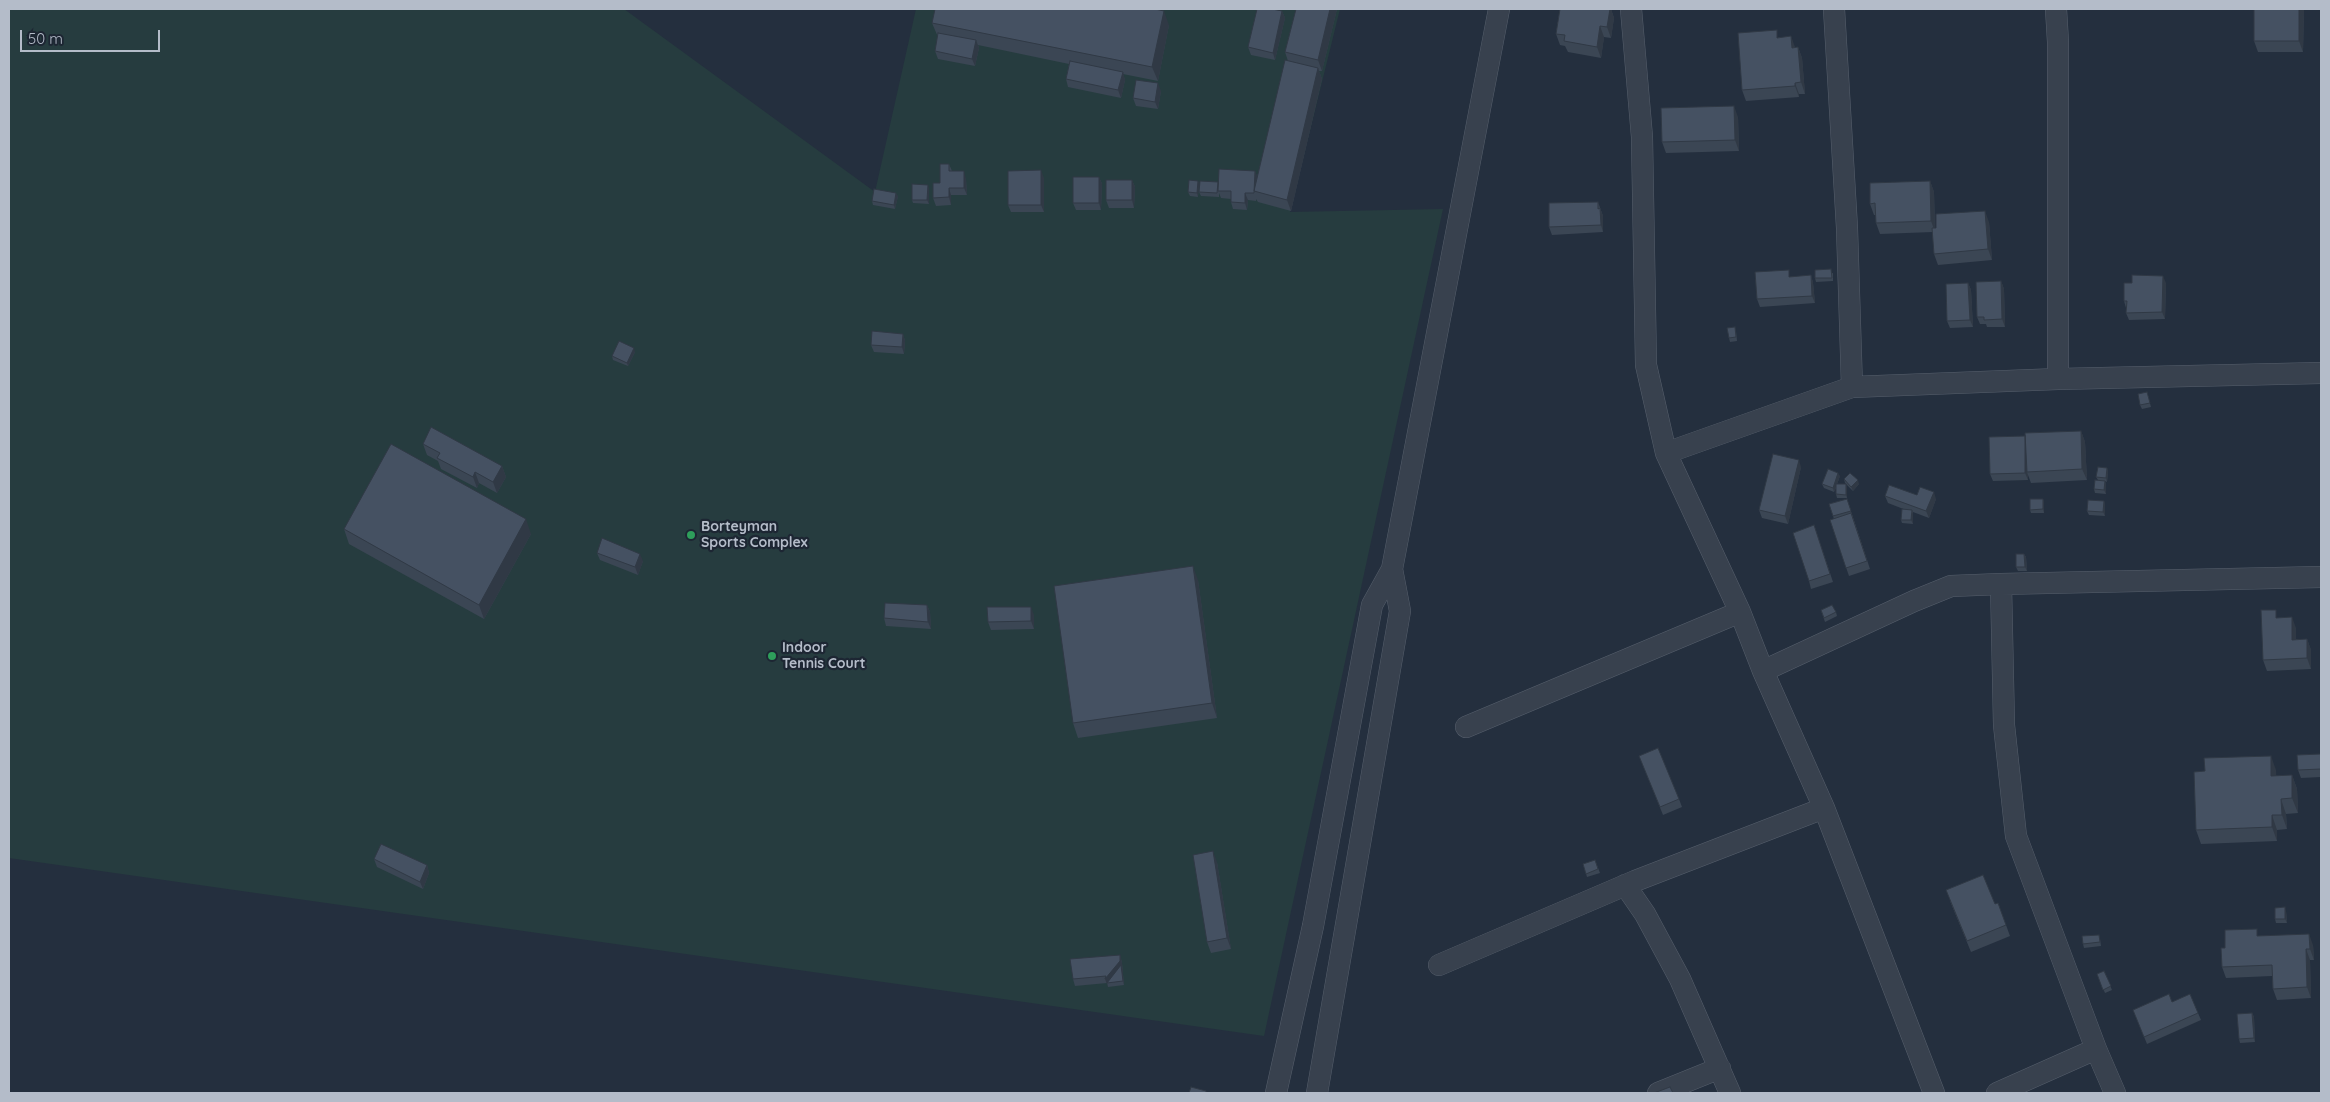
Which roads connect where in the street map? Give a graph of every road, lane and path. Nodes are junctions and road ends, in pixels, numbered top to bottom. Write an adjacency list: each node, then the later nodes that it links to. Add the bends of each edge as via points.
1 (1499, 9): 9 (street)
2 (1631, 9): 8 (street, via 1642,136 1646,365)
3 (1834, 9): 7 (street, via 1847,228)
4 (2056, 9): 6 (street)
5 (2321, 374): 6 (street)
6 (2058, 379): 7 (street)
7 (1852, 387): 8 (street)
8 (1666, 453): 12 (street)
9 (1392, 569): 20 (street, via 1372,605 1312,926); 21 (street, via 1400,611)
10 (2321, 577): 11 (street)
11 (2001, 584): 13 (street, via 1951,586); 18 (street, via 2004,725 2016,836)
12 (1740, 612): 13 (street); 14 (street)
13 (1763, 671): 15 (street)
14 (1466, 727)
15 (1824, 808): 16 (street); 24 (street)
16 (1626, 885): 17 (street); 19 (street, via 1680,979)
17 (1439, 965)
18 (2096, 1049): 25 (street); 26 (street)
19 (1720, 1068): 22 (street); 23 (street)
20 (1276, 1093)
21 (1317, 1093)
22 (1658, 1093)
23 (1730, 1093)
24 (1934, 1093)
25 (1997, 1093)
26 (2115, 1093)

